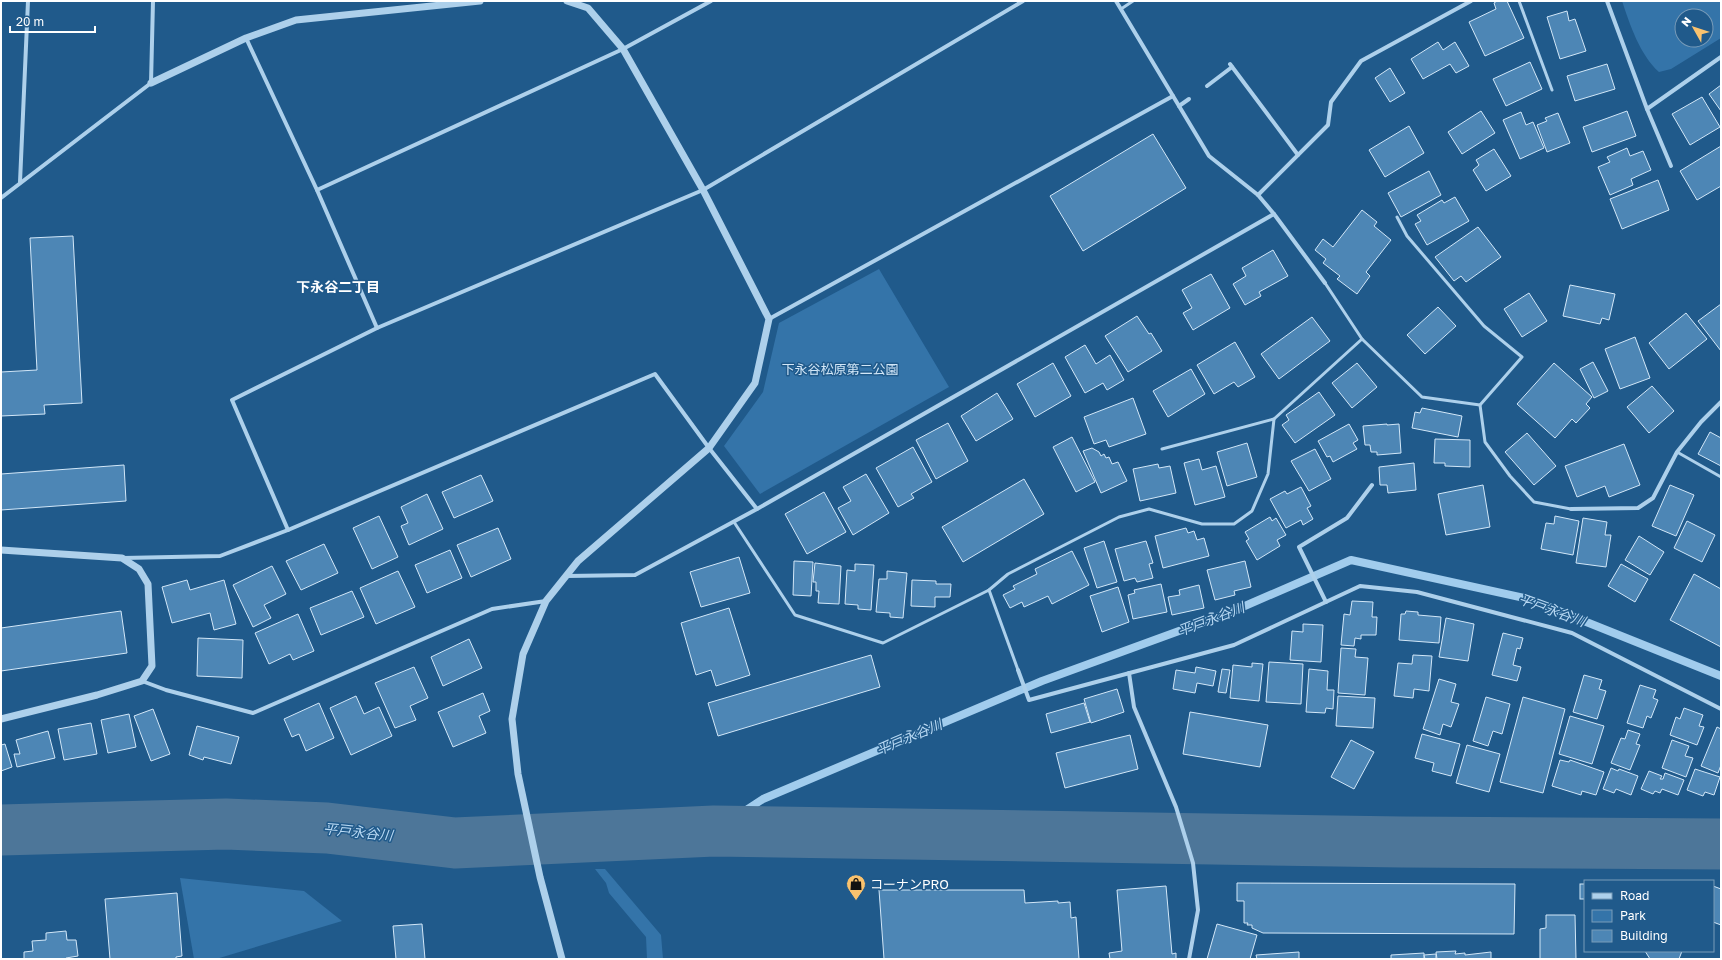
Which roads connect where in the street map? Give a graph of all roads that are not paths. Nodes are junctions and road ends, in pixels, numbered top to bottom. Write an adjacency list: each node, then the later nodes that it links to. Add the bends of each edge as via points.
1 (28, 1): 25 (street)
2 (154, 1): 16 (street)
3 (480, 1): 13 (street, via 296,20)
4 (567, 1): 14 (street, via 588,8)
5 (710, 1): 14 (street)
6 (1022, 1): 27 (street)
7 (1116, 1): 12 (street)
8 (1133, 1): 12 (lane)
9 (1471, 1): 23 (street, via 1361,61 1331,102 1328,125)
10 (1518, 1): 18 (lane)
11 (1607, 1): 22 (street)
12 (1121, 10): 19 (street)
13 (246, 38): 16 (street); 26 (street)
14 (623, 49): 26 (street); 27 (street)
15 (1721, 57): 22 (street)
16 (151, 83): 25 (street)
17 (1207, 86): 23 (street, via 1231,65)
18 (1552, 90)
19 (1173, 96): 21 (street); 33 (street)
20 (1189, 99): 21 (street)
21 (1179, 106): 28 (street, via 1209,156)
22 (1647, 109): 24 (street)
23 (1298, 155): 28 (street)
24 (1671, 166)
25 (20, 182): 29 (street)
26 (318, 190): 34 (street)
27 (703, 190): 33 (street); 34 (street)
28 (1258, 195): 30 (street)
29 (1, 198)
30 (1274, 214): 32 (street); 44 (street)
31 (1397, 217): 37 (lane, via 1407,236 1484,326 1522,357)
32 (1325, 283): 35 (lane)
33 (769, 319): 39 (street, via 755,383)
34 (377, 328): 47 (street, via 232,400)
35 (1362, 339): 37 (lane, via 1422,397); 38 (lane)
36 (1721, 402): 41 (street)
37 (1480, 405): 45 (lane, via 1485,442 1510,476 1534,502)
38 (1274, 419): 40 (lane); 51 (lane, via 1268,474 1252,511 1234,524 1202,524 1149,509 1119,517 1008,574)
39 (709, 448): 44 (street); 47 (street, via 655,374); 50 (street, via 578,561)
40 (1162, 449)
41 (1677, 452): 42 (lane); 45 (street, via 1653,498 1638,508)
42 (1721, 477)
43 (1372, 485): 53 (street, via 1347,518 1299,547)
44 (757, 509): 46 (street)
45 (1571, 509)
46 (734, 522): 50 (street, via 635,575); 51 (lane, via 795,615 883,643)
47 (288, 530): 49 (street, via 220,556)
48 (1, 550): 49 (street)
49 (122, 558): 56 (street, via 140,569 148,584 152,666)
50 (567, 576): 52 (street)
51 (989, 590): 54 (lane)
52 (546, 601): 56 (street, via 492,609 253,713); 59 (street, via 523,654 512,718 518,774 540,877)
53 (1326, 602): 55 (street, via 1234,645); 57 (street, via 1360,586 1417,592 1565,631)
54 (1018, 670): 55 (street, via 1029,700)
55 (1128, 673): 60 (street, via 1134,707 1176,807 1193,863 1198,910)
56 (142, 681): 58 (street)
57 (1721, 709)
58 (1, 719)
59 (562, 959)
60 (1189, 959)

